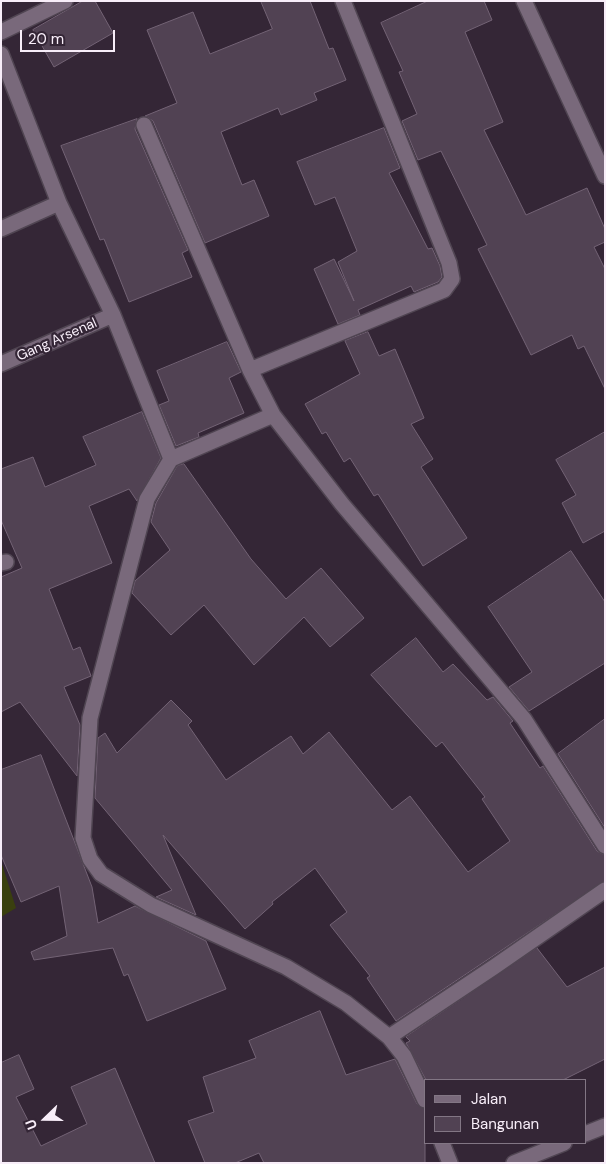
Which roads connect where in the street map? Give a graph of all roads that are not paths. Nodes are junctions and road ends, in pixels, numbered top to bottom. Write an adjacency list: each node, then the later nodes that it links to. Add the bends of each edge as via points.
1 (65, 1): 4 (street)
2 (343, 1): 12 (street, via 449,263 452,279 444,290)
3 (524, 1): 7 (street)
4 (1, 32)
5 (1, 54): 8 (street)
6 (144, 125): 12 (street)
7 (605, 176)
8 (59, 203): 9 (street); 10 (street)
9 (1, 229)
10 (113, 315): 11 (street, Gang Arsenal); 14 (street)
11 (1, 364)
12 (250, 370): 13 (street)
13 (273, 415): 14 (street); 15 (street, via 342,504 524,719)
14 (171, 459): 17 (street, via 147,499 139,522 90,718 83,838 90,859 101,874 151,905 286,966 346,1003)
15 (605, 846)
16 (605, 890): 17 (street)
17 (388, 1036): 18 (street, via 404,1056)
18 (424, 1098)
19 (605, 1126): 20 (street)
20 (586, 1134)
21 (442, 1144): 23 (street)
22 (562, 1144): 24 (street)
23 (450, 1163)
24 (514, 1163)

